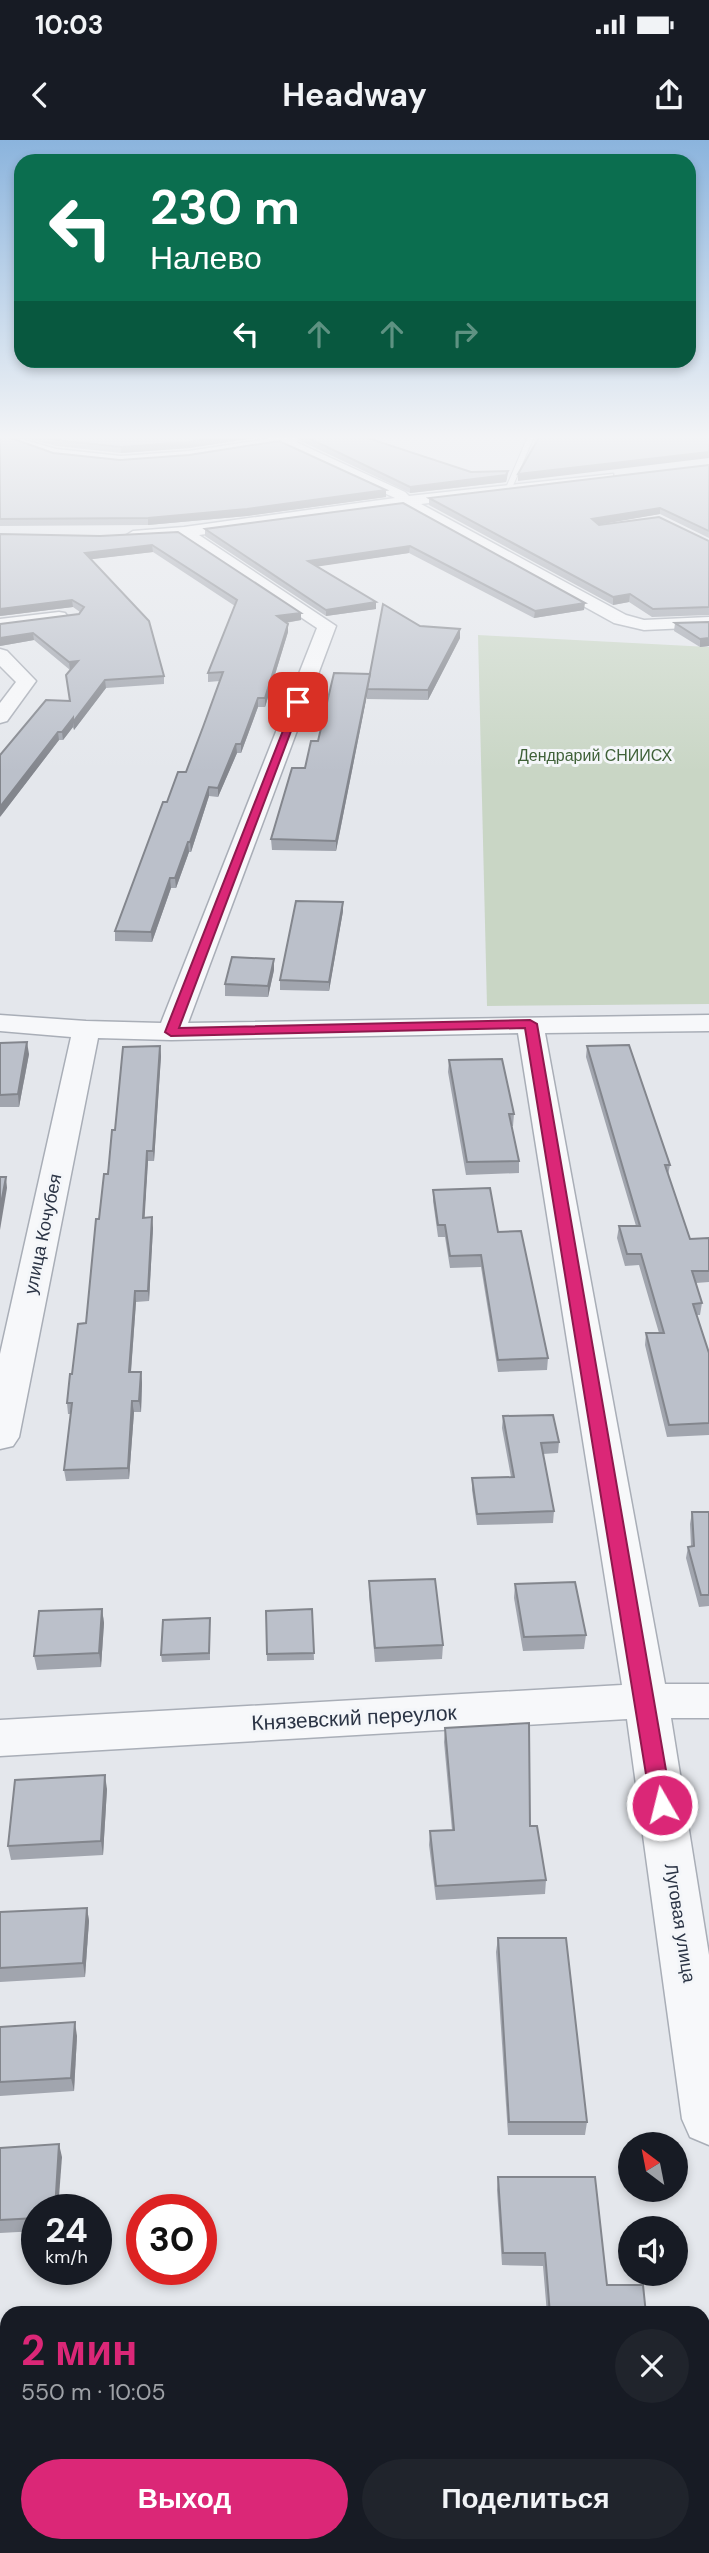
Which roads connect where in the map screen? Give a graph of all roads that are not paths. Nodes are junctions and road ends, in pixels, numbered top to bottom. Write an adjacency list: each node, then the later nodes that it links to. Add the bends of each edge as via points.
1 (206, 547): 12 (street, via 327,626)
2 (488, 547): 4 (street, via 620,619 644,625)
3 (73, 615): 5 (street)
4 (709, 622)
5 (0, 624)
6 (0, 655): 7 (street, via 26,681)
7 (0, 717)
8 (0, 1023): 11 (street)
9 (709, 1023): 10 (street)
10 (530, 1024): 12 (street); 14 (street, Луговая улица)
11 (86, 1032): 12 (street); 13 (street, улица Кочубея)
12 (171, 1032)
13 (0, 1437)
14 (646, 1701): 15 (street, Князевский переулок); 16 (street, Князевский переулок); 17 (street, Луговая улица)
15 (709, 1701)
16 (0, 1738)
17 (709, 2119)

